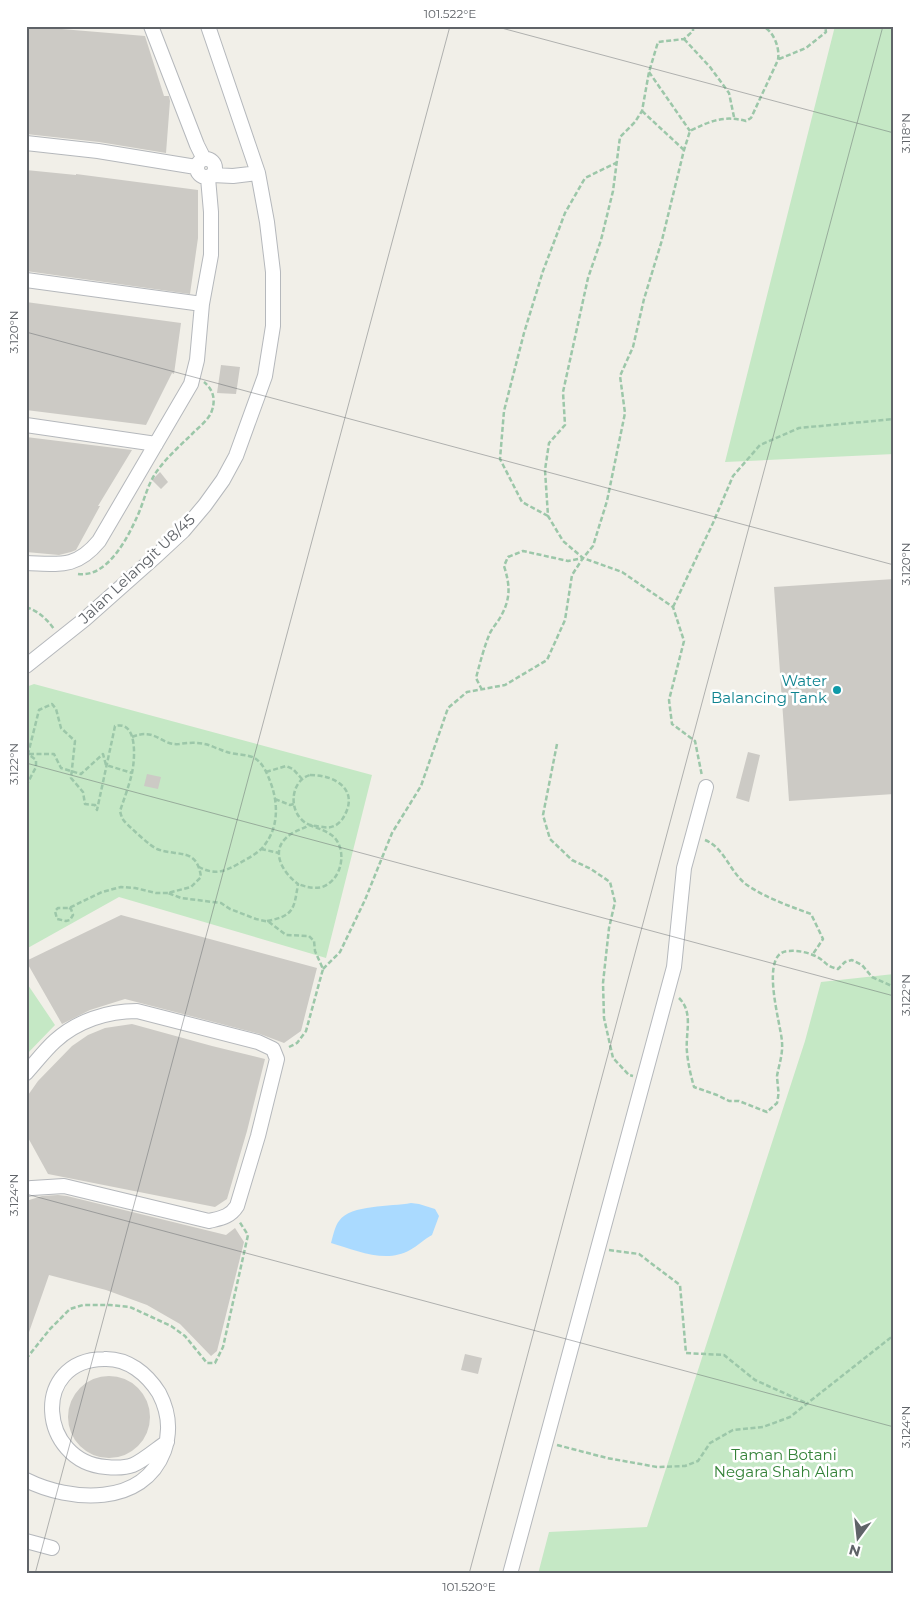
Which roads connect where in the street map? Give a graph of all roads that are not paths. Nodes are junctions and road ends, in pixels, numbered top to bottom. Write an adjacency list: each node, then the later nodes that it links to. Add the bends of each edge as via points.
1 (150, 26): 5 (street)
2 (208, 26): 4 (street, Jalan Lelangit U8/45)
3 (26, 144): 5 (street, via 98,151)
4 (257, 168): 5 (street); 11 (street, Jalan Lelangit U8/45, via 271,249 273,326 265,376 236,456 223,480 183,530 128,581)
5 (207, 169): 7 (street, via 211,248)
6 (26, 280): 7 (street)
7 (202, 304): 9 (street, via 194,376)
8 (26, 425): 9 (street)
9 (156, 444): 10 (street, via 99,541 88,553 67,563)
10 (26, 563)
11 (26, 666)
12 (706, 787): 19 (street, via 684,868 674,967)
13 (26, 1073): 14 (street, via 55,1041 75,1027 122,1011 137,1011 258,1042 273,1049 277,1059 237,1206 229,1215 209,1220 64,1186)
14 (26, 1189)
15 (167, 1442): 15 (street, via 169,1428 165,1405 143,1372 112,1358 91,1359 77,1364 63,1376 52,1409 59,1437 70,1452 96,1467 116,1468 133,1465); 16 (street, via 154,1470 124,1491 86,1496 40,1487)
16 (26, 1480)
17 (26, 1541): 18 (street)
18 (52, 1548)
19 (510, 1574)

